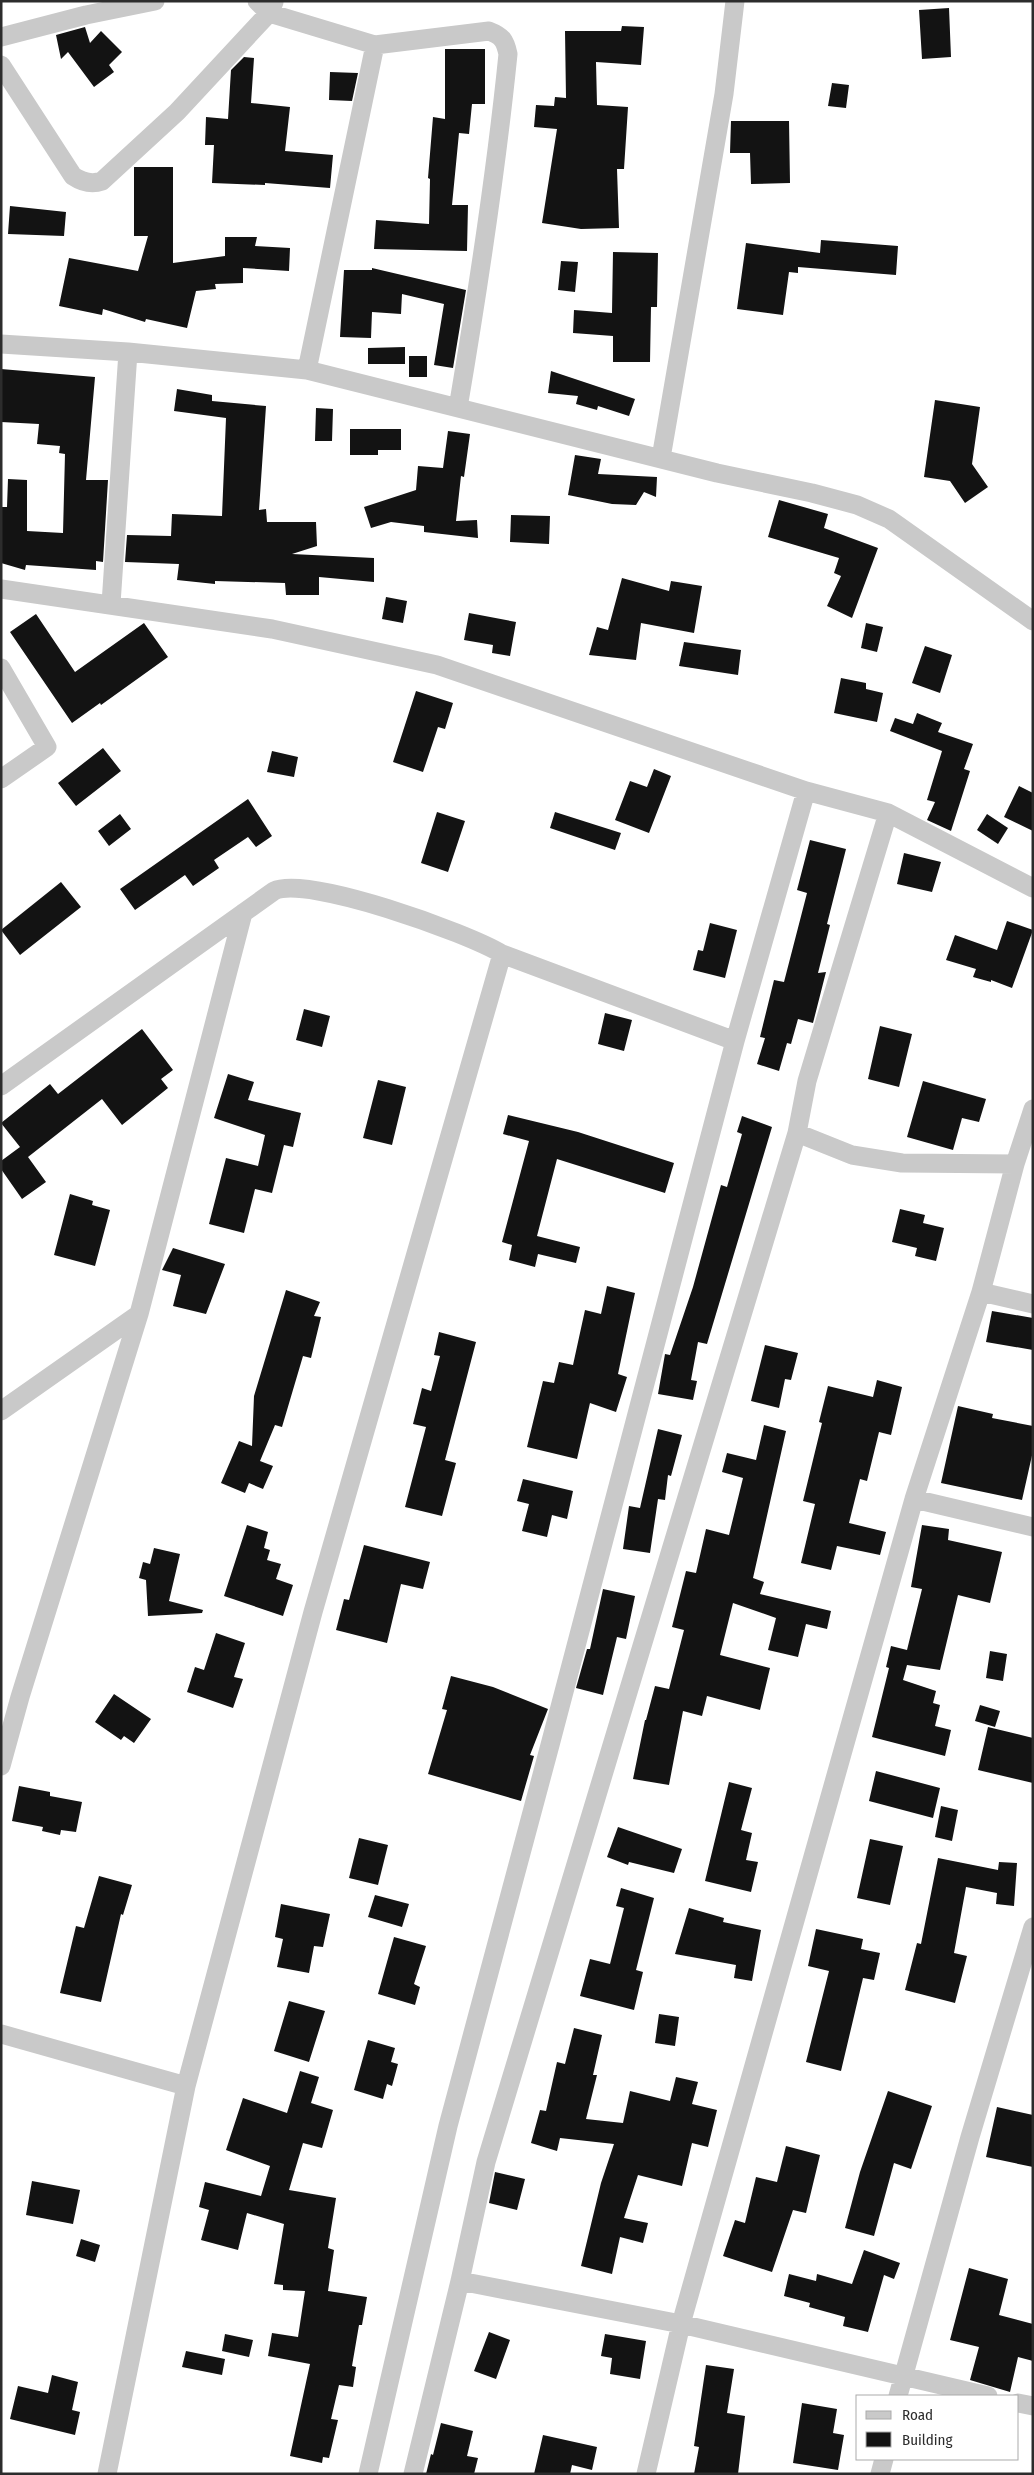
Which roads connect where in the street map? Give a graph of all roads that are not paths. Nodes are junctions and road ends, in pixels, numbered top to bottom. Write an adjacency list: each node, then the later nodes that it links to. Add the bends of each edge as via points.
1 (155, 1): 4 (street)
2 (735, 1): 11 (street, via 724,94)
3 (267, 5): 5 (street); 6 (street, via 177,112 96,183 88,184 73,176)
4 (1, 37)
5 (375, 45): 9 (street); 10 (street, via 489,31 501,36 506,43 508,54 499,145 483,266)
6 (1, 65)
7 (1, 344): 8 (street)
8 (128, 352): 9 (street); 13 (street)
9 (307, 370): 10 (street)
10 (458, 408): 11 (street)
11 (661, 458): 14 (street, via 857,505 889,520)
12 (1, 589): 13 (street)
13 (111, 604): 17 (street, via 272,629 436,665)
14 (1033, 621)
15 (1, 668): 16 (street, via 47,747)
16 (1, 779)
17 (806, 791): 18 (street); 22 (street)
18 (888, 812): 19 (street); 25 (street, via 807,1081)
19 (1033, 888)
20 (243, 913): 21 (street, via 278,889 308,889 382,908 472,938); 23 (street); 29 (street)
21 (502, 954): 22 (street); 36 (street, via 313,1612)
22 (735, 1041): 46 (street, via 448,2126)
23 (1, 1086)
24 (1033, 1109): 26 (street)
25 (798, 1133): 26 (street, via 852,1155 902,1163); 37 (street, via 486,2162)
26 (1015, 1164): 27 (street)
27 (981, 1292): 28 (street); 31 (street)
28 (1033, 1304)
29 (139, 1314): 30 (street); 33 (street)
30 (1, 1412)
31 (914, 1499): 32 (street); 38 (street)
32 (1033, 1527)
33 (1, 1766)
34 (1033, 1927): 39 (street)
35 (1, 2034): 36 (street)
36 (186, 2086): 45 (street)
37 (460, 2281): 38 (street); 47 (street)
38 (681, 2324): 39 (street); 48 (street)
39 (902, 2378): 40 (street); 41 (street)
40 (898, 2395)
41 (983, 2395)
42 (1019, 2403): 43 (street)
43 (1033, 2406)
44 (884, 2460): 49 (street)
45 (107, 2474)
46 (368, 2474)
47 (413, 2474)
48 (646, 2474)
49 (880, 2474)

